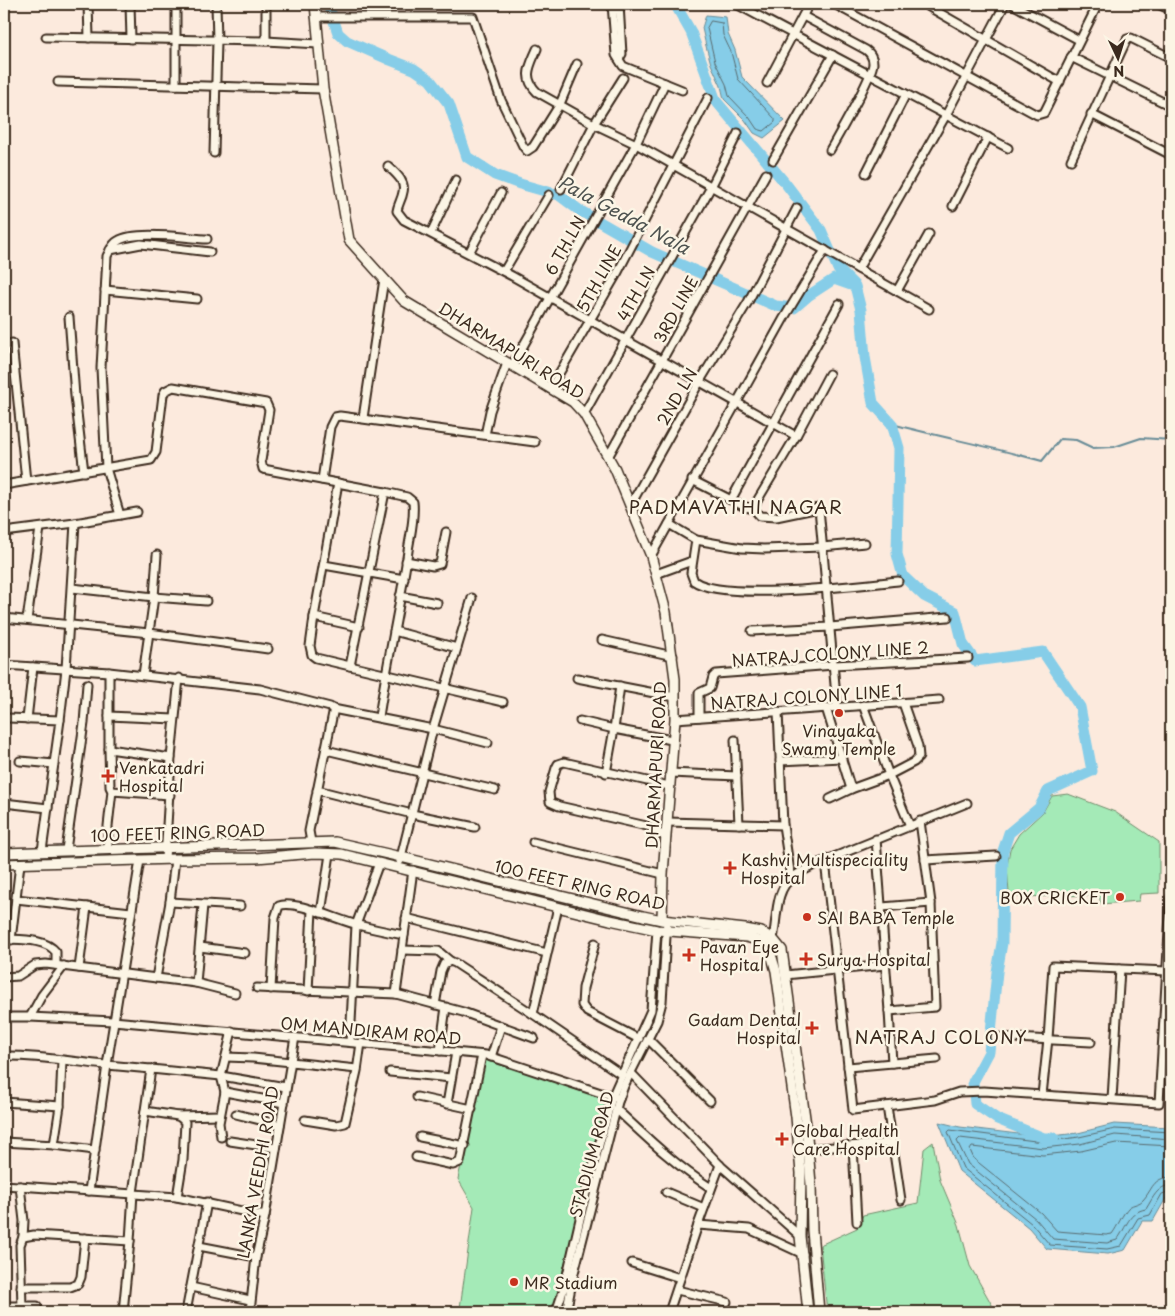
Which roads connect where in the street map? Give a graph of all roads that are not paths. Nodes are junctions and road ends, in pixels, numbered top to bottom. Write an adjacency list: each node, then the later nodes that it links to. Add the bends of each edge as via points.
1 (88, 4): 22 (street)
2 (130, 4): 24 (street)
3 (176, 4): 25 (street)
4 (216, 4): 27 (street)
5 (266, 4): 28 (street)
6 (315, 4): 19 (main road, DHARMAPURI ROAD)
7 (612, 4): 34 (street)
8 (619, 4): 34 (street, via 622,54)
9 (736, 4): 20 (street)
10 (809, 4): 18 (street)
11 (834, 4): 37 (street)
12 (924, 4): 23 (street)
13 (1005, 4): 23 (street)
14 (1012, 4): 26 (street)
15 (1098, 4): 26 (street)
16 (1158, 4): 17 (street)
17 (1171, 10)
18 (803, 16): 20 (street); 36 (street, via 870,53 873,64)
19 (316, 17): 29 (main road, DHARMAPURI ROAD); 50 (street, via 473,18 501,100 527,151 533,147)
20 (794, 34): 31 (street); 43 (street)
21 (46, 37): 22 (street)
22 (89, 38): 24 (street)
23 (986, 38): 37 (street); 41 (street)
24 (131, 39): 25 (street)
25 (177, 39): 27 (street); 44 (street)
26 (1079, 40): 32 (street)
27 (217, 41): 28 (street); 45 (street)
28 (266, 41): 29 (street)
29 (318, 44): 46 (main road, DHARMAPURI ROAD)
30 (537, 49): 50 (street, via 528,71 530,85 536,92)
31 (833, 55): 36 (street); 62 (street)
32 (1071, 57): 38 (street); 41 (street)
33 (1171, 58): 38 (street, via 1129,38)
34 (619, 60): 42 (street, via 623,66)
35 (577, 64): 50 (street)
36 (870, 74): 48 (street); 59 (street)
37 (966, 76): 41 (street, via 1037,115 1044,113); 52 (street)
38 (1110, 76): 51 (street); 53 (street)
39 (623, 78): 54 (street)
40 (58, 82): 44 (street)
41 (1060, 82)
42 (665, 83): 47 (street); 57 (street, 6 TH LN)
43 (767, 83)
44 (176, 85): 45 (street)
45 (217, 86): 46 (street); 60 (street)
46 (323, 89): 86 (main road, DHARMAPURI ROAD, via 349,240)
47 (682, 90)
48 (906, 94): 52 (street); 66 (street)
49 (708, 98): 64 (street, 5TH LINE)
50 (560, 104): 54 (street)
51 (1171, 106)
52 (946, 114): 56 (street); 84 (street)
53 (1091, 114): 61 (street); 63 (street)
54 (594, 124): 57 (street); 70 (street)
55 (738, 133): 69 (street, 4TH LN)
56 (988, 137): 58 (street); 74 (street)
57 (636, 144): 64 (street); 89 (street, 6 TH LN)
58 (1008, 148)
59 (830, 150)
60 (214, 153)
61 (1171, 155)
62 (774, 160)
63 (1071, 160)
64 (672, 164): 69 (street); 94 (street, 5TH LINE)
65 (388, 166): 77 (street, via 403,184 397,213)
66 (866, 173)
67 (766, 174): 73 (street, 3RD LINE)
68 (456, 180): 77 (street)
69 (711, 187): 73 (street); 95 (street, 4TH LN)
70 (561, 189)
71 (501, 192): 83 (street)
72 (549, 195): 85 (street)
73 (748, 206): 76 (street); 97 (street, 3RD LINE)
74 (953, 206)
75 (797, 208): 76 (street, 2ND LN)
76 (786, 229): 81 (street); 100 (street, 2ND LN, via 748,302)
77 (431, 233): 83 (street)
78 (929, 234): 88 (street)
79 (207, 239): 80 (street, via 151,235 125,238)
80 (110, 250): 82 (street, via 141,244); 87 (street)
81 (825, 250): 84 (street); 102 (street)
82 (210, 252)
83 (469, 253): 85 (street)
84 (858, 269): 88 (street)
85 (504, 271): 89 (street)
86 (384, 279): 98 (main road, DHARMAPURI ROAD, via 404,301); 104 (street)
87 (105, 290): 90 (street); 110 (street, via 101,368)
88 (897, 291): 92 (street)
89 (551, 297): 94 (street); 98 (street, 6 TH LN)
90 (197, 300)
91 (839, 304): 105 (street)
92 (930, 309)
93 (69, 317): 111 (street)
94 (591, 320): 95 (street); 101 (street, 5TH LINE)
95 (625, 339): 97 (street); 103 (street, 4TH LN)
96 (12, 343): 114 (street)
97 (663, 360): 100 (street); 109 (street, 3RD LINE)
98 (510, 365): 101 (main road, DHARMAPURI ROAD); 106 (street, 6 TH LN, via 490,411)
99 (829, 374): 107 (street)
100 (700, 381): 102 (street); 119 (street, 2ND LN)
101 (550, 389): 103 (main road, DHARMAPURI ROAD, via 573,402)
102 (736, 404): 105 (street); 113 (street)
103 (584, 414): 109 (main road, DHARMAPURI ROAD)
104 (363, 418): 106 (street); 112 (street, via 335,417 330,427)
105 (773, 423): 107 (street); 118 (street)
106 (485, 435): 108 (street)
107 (796, 436): 120 (street)
108 (535, 442)
109 (608, 457): 119 (main road, DHARMAPURI ROAD)
110 (106, 468): 111 (street); 112 (street, via 152,460 156,452 163,395 169,389 177,388 266,403 269,410 261,461 263,469); 122 (street)
111 (84, 472): 114 (street)
112 (322, 480): 115 (street)
113 (692, 480): 118 (street); 124 (street)
114 (26, 481): 116 (street)
115 (338, 483): 117 (street); 135 (street)
116 (4, 485)
117 (385, 492): 133 (street, via 407,497 413,502); 136 (street)
118 (731, 500): 120 (street)
119 (630, 506): 132 (main road, DHARMAPURI ROAD)
120 (752, 508): 130 (street, via 760,516 776,517 819,508)
121 (137, 512): 122 (street)
122 (120, 515): 123 (street)
123 (75, 523): 125 (street); 140 (street)
124 (669, 524): 128 (street); 132 (street)
125 (40, 528): 126 (street); 150 (street)
126 (4, 532)
127 (446, 532): 133 (street, via 440,564 433,566)
128 (696, 540): 130 (street, via 764,550); 134 (street)
129 (865, 543): 130 (street)
130 (822, 547): 141 (street)
131 (157, 555): 143 (street)
132 (651, 556): 137 (main road, DHARMAPURI ROAD)
133 (406, 561): 138 (street)
134 (692, 561): 137 (street); 141 (street, via 691,574 696,583 730,591)
135 (324, 565): 136 (street); 147 (street)
136 (370, 573): 138 (street); 152 (street)
137 (656, 574): 160 (main road, DHARMAPURI ROAD)
138 (404, 579): 142 (street)
139 (898, 581): 141 (street)
140 (72, 588): 143 (street); 151 (street)
141 (826, 588): 153 (street)
142 (400, 596): 146 (street); 154 (street)
143 (154, 597): 145 (street); 156 (street)
144 (472, 598): 158 (street)
145 (206, 601)
146 (437, 603)
147 (314, 617): 152 (street); 164 (street, via 312,655)
148 (948, 617): 153 (street)
149 (4, 618): 150 (street)
150 (27, 620): 151 (street)
151 (69, 625): 156 (street); 166 (street)
152 (359, 627): 164 (street)
153 (830, 627): 155 (street); 163 (street)
154 (394, 631): 158 (street); 168 (street)
155 (752, 631)
156 (149, 633): 159 (street); 169 (street)
157 (602, 640): 160 (street)
158 (457, 648): 174 (street)
159 (268, 649)
160 (673, 656): 175 (main road, DHARMAPURI ROAD)
161 (968, 658): 163 (street, NATRAJ COLONY LINE 2)
162 (4, 665): 165 (street)
163 (834, 665): 180 (street); 185 (street, NATRAJ COLONY LINE 2, via 716,674 710,688 698,694)
164 (350, 666): 168 (street)
165 (33, 667): 166 (street); 188 (street)
166 (66, 669): 167 (street); 191 (street)
167 (109, 672): 169 (street); 184 (street)
168 (385, 674): 174 (street); 187 (street)
169 (143, 675): 170 (street)
170 (178, 678): 182 (street, via 260,689 325,704); 189 (street)
171 (577, 678): 173 (street)
172 (87, 684): 232 (street)
173 (620, 686): 175 (street); 194 (street)
174 (445, 689): 177 (street); 193 (street)
175 (675, 697): 190 (main road, DHARMAPURI ROAD)
176 (939, 700): 178 (street, NATRAJ COLONY LINE 1)
177 (504, 702)
178 (903, 703): 179 (street, NATRAJ COLONY LINE 1); 208 (street, via 919,757)
179 (863, 705): 180 (street, NATRAJ COLONY LINE 1); 208 (street)
180 (837, 707): 181 (street, NATRAJ COLONY LINE 1)
181 (826, 708): 183 (street, NATRAJ COLONY LINE 1); 201 (street)
182 (333, 709): 187 (street); 199 (street)
183 (778, 711): 185 (street, NATRAJ COLONY LINE 1); 203 (street)
184 (109, 716): 189 (street); 198 (street)
185 (699, 717): 190 (street, NATRAJ COLONY LINE 1)
186 (8, 718): 188 (street)
187 (379, 718): 193 (street)
188 (27, 719): 191 (street)
189 (174, 719): 200 (street)
190 (674, 719): 195 (main road, DHARMAPURI ROAD)
191 (60, 720): 204 (street)
192 (580, 721): 194 (street)
193 (433, 729): 197 (street); 205 (street)
194 (614, 729): 195 (street); 206 (street)
195 (672, 740): 207 (main road, DHARMAPURI ROAD)
196 (735, 740): 209 (street)
197 (488, 743)
198 (108, 749): 200 (street); 214 (street)
199 (326, 750): 205 (street); 212 (street)
200 (171, 758): 215 (street)
201 (842, 758): 203 (street); 211 (street)
202 (20, 761): 204 (street)
203 (780, 761): 224 (street)
204 (54, 764): 219 (street)
205 (422, 772): 213 (street); 220 (street)
206 (606, 773): 210 (street); 227 (street, via 561,762 549,792 550,802 652,828)
207 (670, 773): 209 (street); 210 (main road, DHARMAPURI ROAD)
208 (889, 775): 211 (street); 225 (street)
209 (737, 776): 223 (street)
210 (669, 786): 222 (main road, DHARMAPURI ROAD)
211 (852, 789): 216 (street)
212 (317, 790): 220 (street); 229 (street, via 309,831)
213 (495, 790)
214 (112, 791): 215 (street); 233 (street)
215 (170, 795): 231 (street)
216 (830, 798)
217 (4, 803): 219 (street)
218 (967, 803): 221 (street)
219 (48, 808): 234 (street)
220 (412, 814): 226 (street); 237 (street)
221 (920, 821): 225 (street); 242 (street)
222 (667, 822): 223 (street); 227 (main road, DHARMAPURI ROAD)
223 (739, 824): 224 (street)
224 (783, 825): 250 (street)
225 (910, 826): 228 (street)
226 (475, 828)
227 (666, 838): 249 (main road, DHARMAPURI ROAD)
228 (876, 839): 243 (street); 259 (street)
229 (311, 842): 231 (main road, 100 FEET RING ROAD); 237 (main road, 100 FEET RING ROAD, via 336,842)
230 (533, 842): 249 (street)
231 (166, 848): 233 (main road, 100 FEET RING ROAD); 240 (street)
232 (66, 850): 233 (main road, 100 FEET RING ROAD); 234 (main road, 100 FEET RING ROAD)
233 (108, 850)
234 (42, 851): 235 (main road, 100 FEET RING ROAD)
235 (4, 853)
236 (330, 854): 239 (main road, 100 FEET RING ROAD); 244 (main road, 100 FEET RING ROAD); 262 (street)
237 (402, 856): 247 (street); 264 (main road, 100 FEET RING ROAD)
238 (996, 856): 242 (street)
239 (175, 858): 240 (main road, 100 FEET RING ROAD); 253 (street)
240 (165, 859): 241 (main road, 100 FEET RING ROAD)
241 (140, 860): 246 (main road, 100 FEET RING ROAD); 261 (street)
242 (925, 860): 254 (street)
243 (825, 861): 250 (street); 283 (street)
244 (379, 863): 247 (main road, 100 FEET RING ROAD); 265 (street)
245 (4, 864): 246 (main road, 100 FEET RING ROAD)
246 (20, 864): 252 (street)
247 (399, 867): 248 (main road, 100 FEET RING ROAD)
248 (413, 870): 258 (main road, 100 FEET RING ROAD); 263 (street)
249 (664, 874): 264 (main road, DHARMAPURI ROAD)
250 (791, 878): 269 (street, via 778,904)
251 (1171, 897): 286 (street)
252 (16, 898): 257 (street); 270 (street)
253 (170, 902): 255 (street); 288 (street)
254 (931, 903): 259 (street); 298 (street, via 935,1007)
255 (203, 905): 256 (street); 272 (street)
256 (240, 906)
257 (87, 907): 261 (street); 281 (street)
258 (558, 907): 266 (main road, 100 FEET RING ROAD); 276 (street)
259 (882, 907): 280 (street)
260 (312, 910): 262 (street); 291 (street, via 288,904 279,906 275,918); 292 (street)
261 (132, 912): 284 (street)
262 (321, 913): 265 (street)
263 (406, 918): 268 (street); 276 (street)
264 (662, 920): 266 (main road, DHARMAPURI ROAD); 267 (street, STADIUM ROAD); 269 (main road, 100 FEET RING ROAD, via 745,929)
265 (356, 924): 268 (street); 294 (street)
266 (657, 930): 267 (main road, 100 FEET RING ROAD); 308 (street, via 651,1010)
267 (667, 931): 274 (main road, 100 FEET RING ROAD, via 746,937 764,942); 309 (street, STADIUM ROAD, via 662,1002 658,1021)
268 (404, 935): 273 (street)
269 (773, 939): 274 (street); 285 (main road, via 782,950)
270 (7, 940): 278 (street, via 31,941 52,947 56,952)
271 (595, 943): 308 (street, via 583,988 582,1005 587,1012)
272 (200, 947): 275 (street); 289 (street)
273 (402, 950): 277 (street, via 438,951); 295 (street)
274 (770, 951): 362 (main road, via 776,971)
275 (245, 953)
276 (547, 953): 299 (street)
277 (450, 961): 296 (street, via 441,971); 299 (street)
278 (56, 965): 279 (street); 287 (street, via 35,965 18,976)
279 (64, 966): 281 (street); 301 (street)
280 (886, 966): 283 (street); 298 (street)
281 (79, 968): 284 (street)
282 (1120, 969): 286 (street); 310 (street, via 1052,966); 338 (street)
283 (837, 971): 285 (street); 325 (street)
284 (122, 973): 288 (street); 302 (street)
285 (785, 975): 362 (main road, via 806,1124)
286 (1168, 976): 338 (street, via 1159,1103)
287 (4, 978)
288 (156, 978): 289 (street)
289 (196, 983): 293 (street)
290 (257, 988): 291 (street)
291 (270, 989): 292 (street)
292 (308, 990): 294 (street)
293 (235, 993)
294 (353, 993): 295 (street); 311 (street)
295 (396, 994): 296 (street)
296 (435, 1005): 297 (street)
297 (446, 1008): 303 (street); 314 (street)
298 (889, 1011): 323 (street)
299 (533, 1014): 330 (street)
300 (4, 1017): 301 (street, OM MANDIRAM ROAD)
301 (30, 1017): 302 (street, OM MANDIRAM ROAD)
302 (113, 1021): 304 (street, OM MANDIRAM ROAD); 324 (street)
303 (501, 1026): 307 (street); 319 (street)
304 (232, 1031): 305 (street, OM MANDIRAM ROAD); 318 (street)
305 (295, 1037): 311 (street, OM MANDIRAM ROAD); 322 (street, LANKA VEEDHI ROAD)
306 (995, 1037): 310 (street)
307 (534, 1038)
308 (639, 1039): 330 (street)
309 (648, 1039): 329 (street, STADIUM ROAD); 339 (street)
310 (1048, 1039): 312 (street); 335 (street)
311 (350, 1042): 313 (street, OM MANDIRAM ROAD)
312 (1091, 1042)
313 (361, 1043): 314 (street, OM MANDIRAM ROAD); 326 (street)
314 (440, 1051): 315 (street, OM MANDIRAM ROAD)
315 (456, 1052): 316 (street, OM MANDIRAM ROAD); 332 (street)
316 (482, 1055): 319 (street, OM MANDIRAM ROAD); 345 (street)
317 (4, 1056): 321 (street, via 26,1055)
318 (226, 1057): 322 (street); 331 (street)
319 (491, 1057): 337 (street, OM MANDIRAM ROAD)
320 (937, 1059): 323 (street)
321 (62, 1061): 324 (street); 343 (street)
322 (291, 1063): 326 (street); 333 (street, LANKA VEEDHI ROAD)
323 (892, 1063): 325 (street)
324 (107, 1065): 327 (street); 363 (street)
325 (848, 1067): 344 (street, via 853,1110)
326 (357, 1069): 351 (street, via 344,1124)
327 (151, 1070): 331 (street); 347 (street)
328 (390, 1072): 332 (street)
329 (630, 1073): 337 (street, STADIUM ROAD); 365 (street)
330 (622, 1075): 337 (street)
331 (221, 1076): 333 (street); 334 (street)
332 (452, 1078): 342 (street)
333 (286, 1087): 341 (street, LANKA VEEDHI ROAD)
334 (225, 1092): 341 (street); 350 (street)
335 (1042, 1095): 338 (street); 344 (street, via 959,1092 935,1100)
336 (417, 1097): 342 (street)
337 (616, 1098): 346 (street, STADIUM ROAD); 399 (street, STADIUM ROAD, via 586,1193)
338 (1112, 1099)
339 (710, 1101)
340 (4, 1102): 343 (street)
341 (284, 1103): 352 (street, LANKA VEEDHI ROAD)
342 (446, 1104): 345 (street)
343 (60, 1106): 358 (street)
344 (887, 1106): 357 (street)
345 (472, 1109): 359 (street)
346 (616, 1109): 368 (street, via 664,1154); 400 (street, STADIUM ROAD)
347 (145, 1111): 349 (street); 371 (street)
348 (236, 1114): 352 (street)
349 (178, 1116): 350 (street); 372 (street, via 185,1125)
350 (220, 1116): 353 (street)
351 (305, 1120)
352 (280, 1124): 361 (street, LANKA VEEDHI ROAD)
353 (221, 1136)
354 (420, 1137): 359 (street)
355 (230, 1141): 361 (street)
356 (4, 1142): 358 (street)
357 (892, 1144): 360 (street); 373 (street)
358 (54, 1145): 363 (street)
359 (464, 1146): 364 (street, via 460,1162 456,1165)
360 (853, 1146): 362 (street); 377 (street)
361 (276, 1148): 376 (street, LANKA VEEDHI ROAD)
362 (804, 1149): 379 (main road); 403 (main road)
363 (95, 1150): 369 (street)
364 (416, 1157)
365 (720, 1164): 368 (street); 379 (street)
366 (4, 1185): 367 (street)
367 (20, 1186): 369 (street); 380 (street)
368 (711, 1188): 375 (street)
369 (89, 1191): 371 (street)
370 (666, 1192): 375 (street)
371 (133, 1194): 372 (street); 382 (street)
372 (177, 1197): 374 (street)
373 (900, 1200)
374 (207, 1202): 376 (street); 383 (street)
375 (704, 1208): 378 (street)
376 (265, 1216): 385 (street, LANKA VEEDHI ROAD)
377 (856, 1222)
378 (698, 1225): 384 (street, via 749,1229); 387 (street)
379 (800, 1236): 384 (main road)
380 (23, 1237): 381 (street); 388 (street, via 20,1245)
381 (85, 1238): 382 (street); 388 (street, via 78,1284 70,1287)
382 (130, 1240): 396 (street)
383 (199, 1246): 385 (street); 389 (street)
384 (803, 1254): 402 (main road)
385 (256, 1257): 391 (street, LANKA VEEDHI ROAD)
386 (632, 1263): 387 (street)
387 (680, 1278): 390 (street)
388 (21, 1287): 394 (street)
389 (191, 1287): 391 (street); 397 (street)
390 (676, 1290): 392 (street); 401 (street)
391 (250, 1300): 398 (street, LANKA VEEDHI ROAD)
392 (727, 1302)
393 (4, 1306): 394 (street)
394 (22, 1306): 395 (street)
395 (37, 1309)
396 (123, 1312)
397 (186, 1312)
398 (250, 1312)
399 (556, 1312)
400 (566, 1312)
401 (669, 1312)
402 (808, 1312)
403 (819, 1312)

